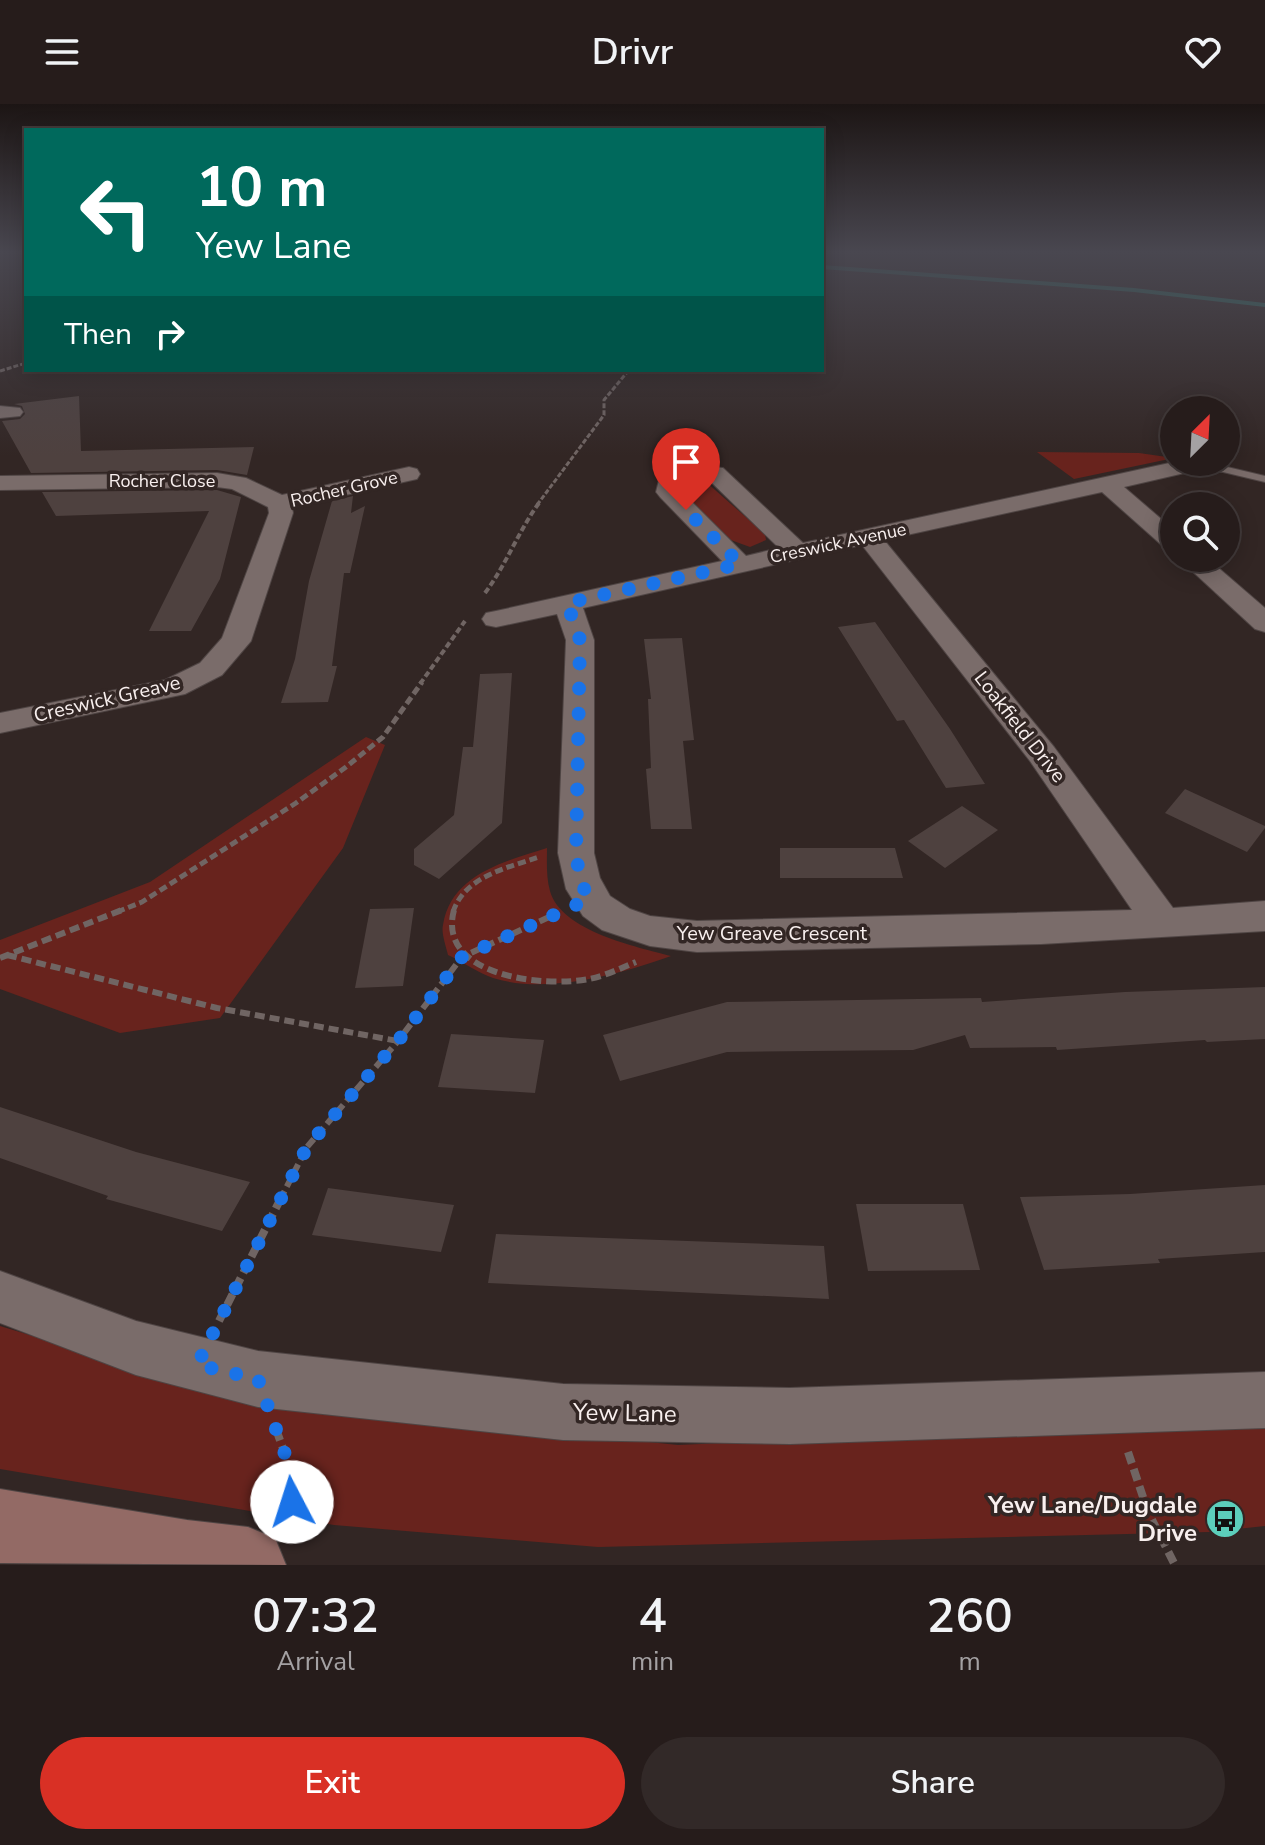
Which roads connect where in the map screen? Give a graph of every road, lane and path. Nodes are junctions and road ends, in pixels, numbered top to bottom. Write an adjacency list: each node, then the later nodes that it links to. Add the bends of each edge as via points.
1 (24, 364): 2 (path)
2 (0, 371)
3 (627, 372): 17 (path, via 604,400 604,415 522,526)
4 (1160, 471): 9 (street, Creswick Avenue)
5 (1240, 473): 7 (lane)
6 (409, 474): 10 (street, Rocher Grove)
7 (1265, 479)
8 (0, 483): 10 (street, Rocher Close, via 217,480 251,488)
9 (1106, 483): 11 (street); 12 (street, Creswick Avenue)
10 (279, 503): 19 (street, Creswick Greave, via 280,524 236,641 211,669 174,687)
11 (1160, 531)
12 (868, 537): 13 (street, Creswick Avenue); 23 (street, Loakfield Drive, via 1042,754)
13 (798, 552): 14 (street, Creswick Avenue); 14 (street, via 715,473 696,469 668,481 668,492)
14 (740, 564): 16 (street, Creswick Avenue)
15 (1207, 572): 18 (street)
16 (567, 603): 17 (street, Creswick Avenue); 20 (street, via 580,640)
17 (483, 610): 25 (path, via 383,737 346,767 142,902)
18 (1265, 623)
19 (0, 723)
20 (576, 853): 21 (street); 26 (path, via 541,856 488,875 460,895 449,939)
21 (589, 899): 24 (street, Yew Greave Crescent, via 630,926); 26 (path)
22 (1265, 916): 23 (street, Yew Greave Crescent)
23 (1163, 924): 24 (street, Yew Greave Crescent, via 888,934)
24 (685, 934): 26 (path, via 649,958 589,979 507,975)
25 (3, 956): 27 (path, via 217,1008)
26 (462, 957): 27 (path)
27 (398, 1041): 29 (path, via 307,1147)
28 (0, 1297): 29 (street, Yew Lane)
29 (197, 1365): 30 (street, Yew Lane)
30 (258, 1379): 32 (street, Yew Lane, via 563,1412 790,1416); 34 (path, via 291,1471)
31 (1265, 1400): 32 (street, Yew Lane)
32 (1113, 1405): 35 (path, via 1148,1512)
33 (0, 1526): 34 (main road, via 187,1558)
34 (270, 1549)
35 (1175, 1565)

